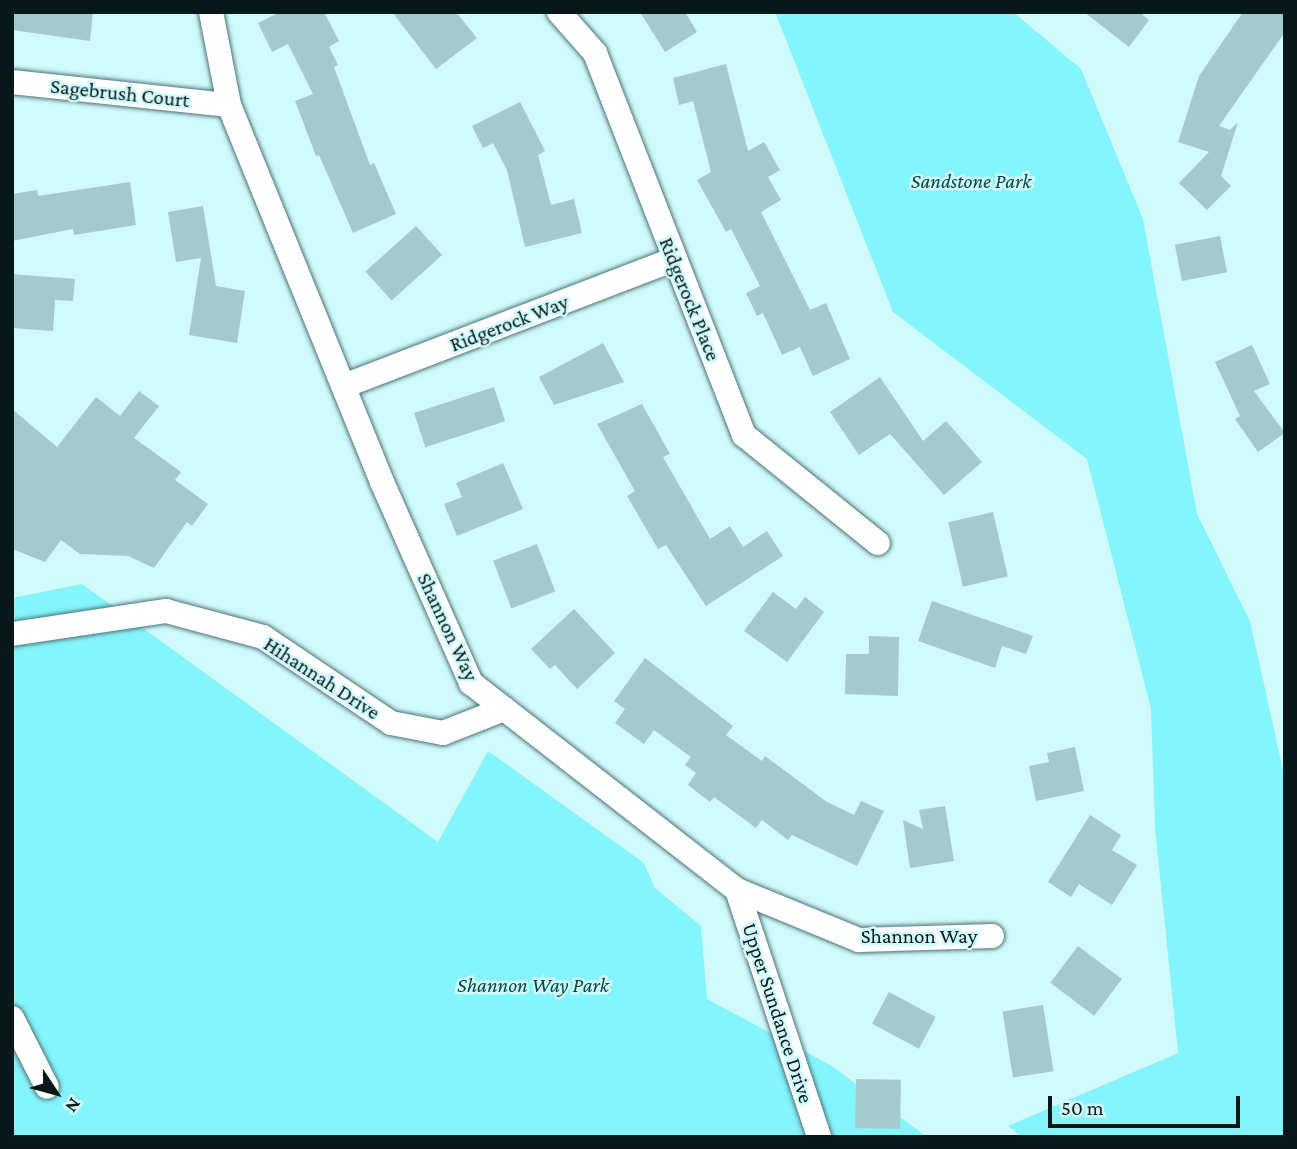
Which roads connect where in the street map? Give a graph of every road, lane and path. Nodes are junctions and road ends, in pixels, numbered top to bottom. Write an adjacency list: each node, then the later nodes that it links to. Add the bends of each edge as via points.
1 (211, 12): 4 (street, Shannon Way)
2 (559, 12): 5 (street, Ridgerock Place, via 595,52)
3 (12, 82): 4 (street, Sagebrush Court)
4 (229, 104): 6 (street, Shannon Way)
5 (673, 260): 6 (street, Ridgerock Way); 7 (street, Ridgerock Place, via 744,435)
6 (344, 386): 9 (street, Shannon Way, via 471,683)
7 (878, 543)
8 (12, 634): 9 (street, Hihannah Drive, via 166,611 263,637 391,723 443,733)
9 (504, 709): 10 (street, Shannon Way)
10 (737, 890): 11 (street, Shannon Way, via 859,940); 14 (street, Upper Sundance Drive)
11 (992, 936)
12 (12, 1018): 13 (street)
13 (47, 1087)
14 (819, 1137)

